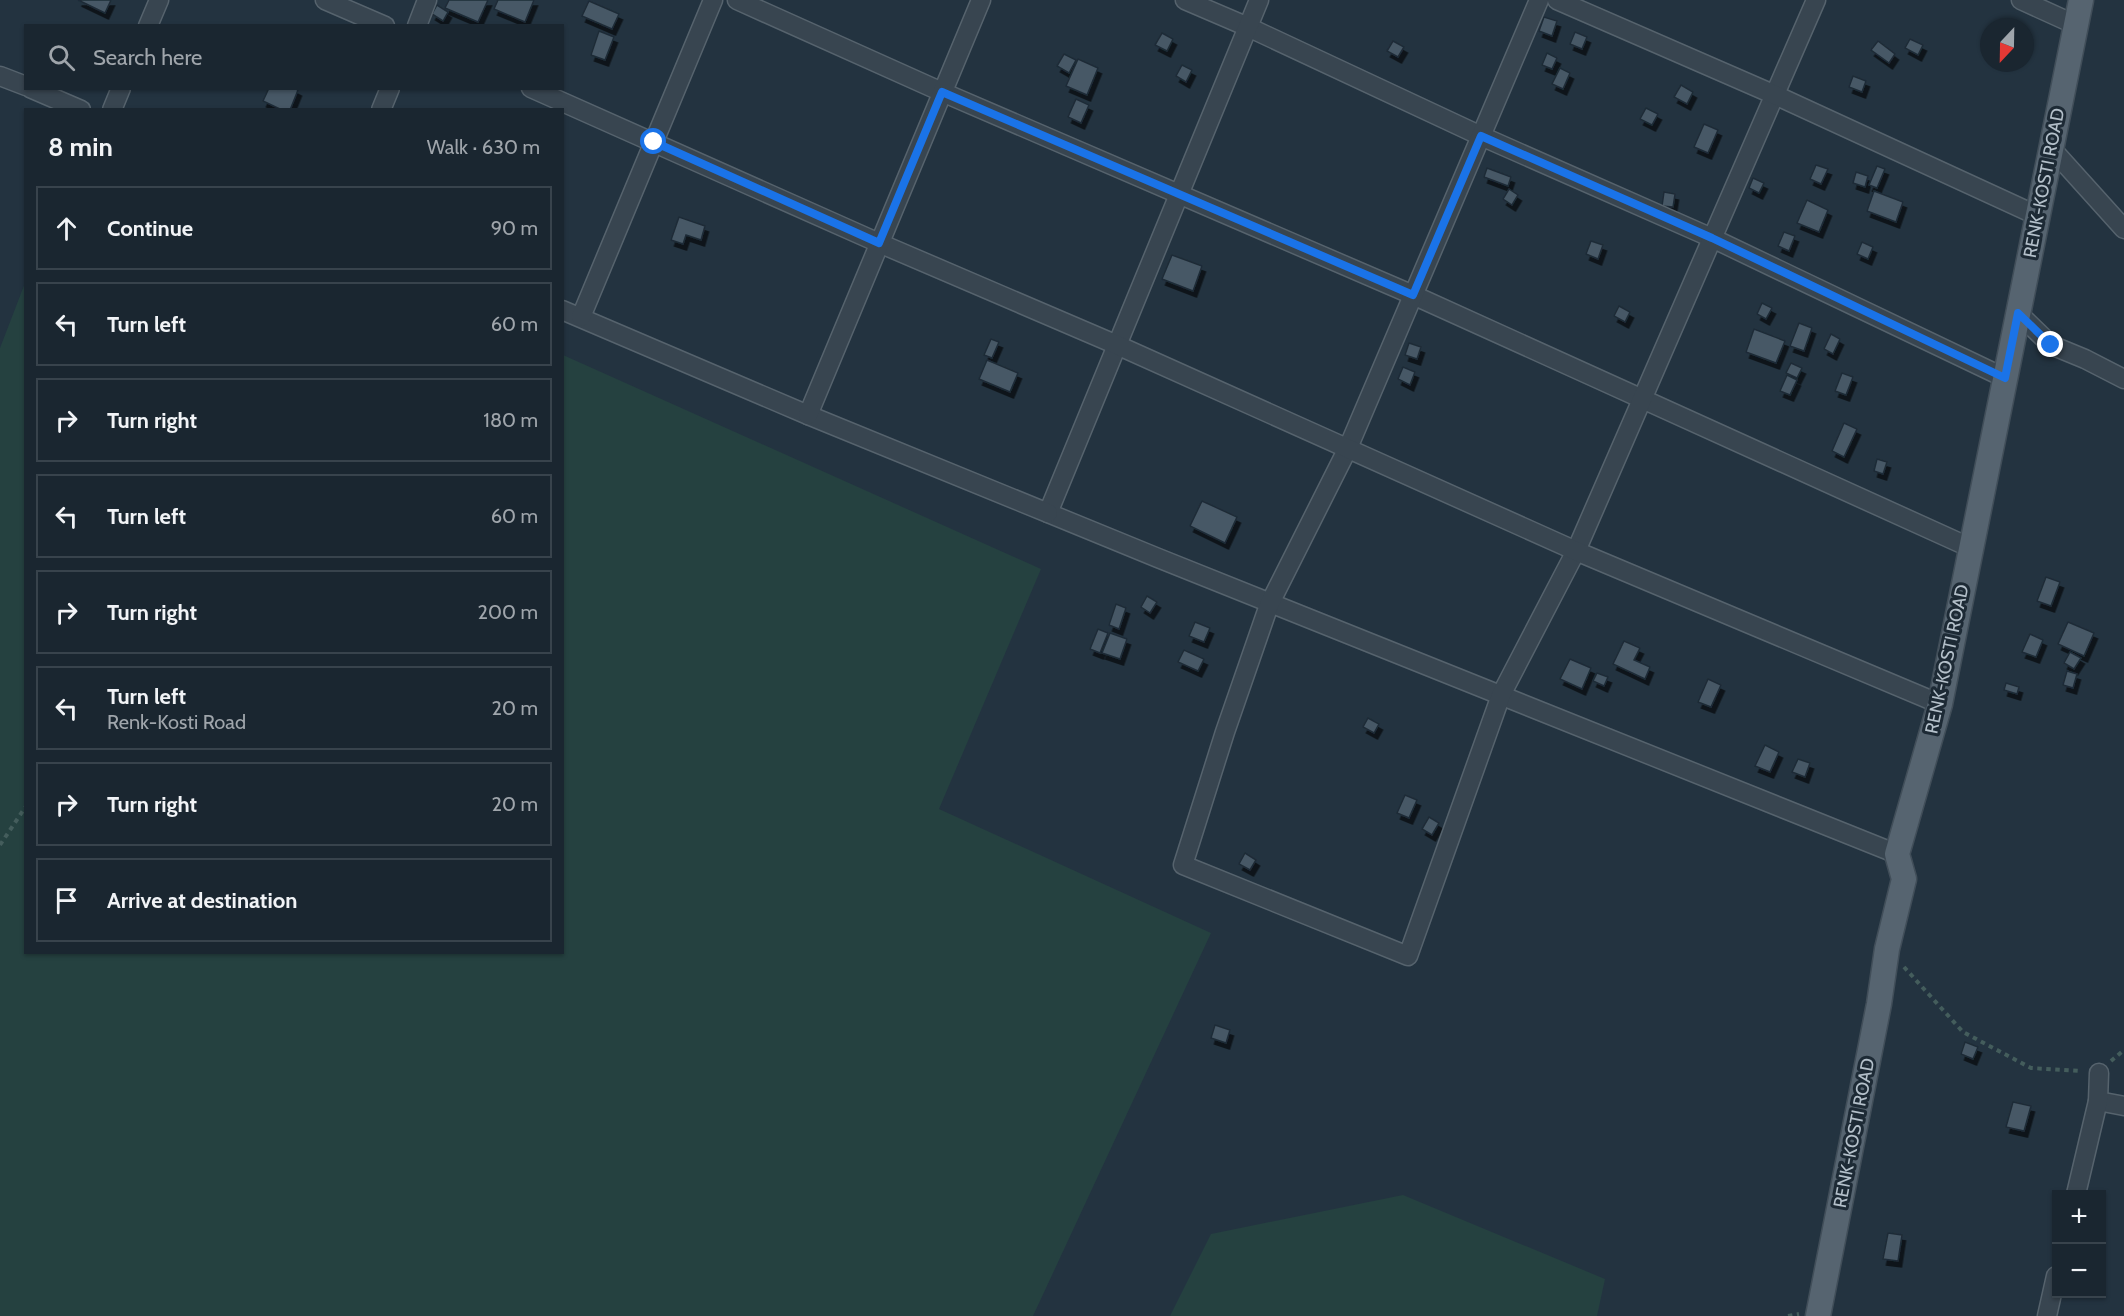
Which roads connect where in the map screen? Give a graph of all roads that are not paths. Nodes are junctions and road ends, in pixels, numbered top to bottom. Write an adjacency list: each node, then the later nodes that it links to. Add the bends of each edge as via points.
1 (159, 0): 14 (street)
2 (325, 0): 15 (street)
3 (428, 0): 16 (street)
4 (713, 0): 31 (street)
5 (737, 0): 25 (street)
6 (981, 0): 25 (street)
7 (1185, 0): 18 (street)
8 (1259, 0): 18 (street)
9 (1539, 0): 30 (street)
10 (1557, 0): 26 (street)
11 (1816, 0): 26 (street)
12 (2021, 0): 17 (street)
13 (2081, 0): 17 (main road, RENK-KOSTI ROAD)
14 (149, 24)
15 (380, 24)
16 (418, 24)
17 (2076, 24): 32 (main road, RENK-KOSTI ROAD)
18 (1248, 27): 30 (street); 33 (street)
19 (0, 76): 20 (street)
20 (24, 85)
21 (35, 90): 27 (street)
22 (120, 90): 28 (street)
23 (389, 90): 29 (street)
24 (536, 90): 31 (street)
25 (942, 92): 33 (street); 37 (street)
26 (1775, 94): 34 (street); 36 (street)
27 (76, 108)
28 (113, 108)
29 (382, 108)
30 (1481, 136): 36 (street); 38 (street)
31 (654, 142): 37 (street); 41 (street)
32 (2051, 148): 34 (main road, RENK-KOSTI ROAD); 35 (street)
33 (1179, 194): 38 (street); 42 (street)
34 (2038, 216): 40 (main road, RENK-KOSTI ROAD)
35 (2124, 229)
36 (1712, 238): 43 (street); 45 (street)
37 (879, 243): 42 (street); 46 (street)
38 (1413, 295): 45 (street); 47 (street)
39 (564, 311): 41 (street)
40 (2018, 313): 43 (main road, RENK-KOSTI ROAD); 44 (street, via 2051,345)
41 (581, 317): 46 (street)
42 (1117, 345): 47 (street); 48 (street)
43 (2005, 378): 49 (main road, RENK-KOSTI ROAD)
44 (2124, 379)
45 (1642, 399): 49 (street); 50 (street)
46 (808, 415): 48 (street)
47 (1348, 448): 50 (street); 51 (street)
48 (1048, 513): 51 (street)
49 (1971, 548): 53 (main road, RENK-KOSTI ROAD)
50 (1576, 551): 52 (street); 53 (street)
51 (1269, 604): 52 (street); 52 (street, via 1183,865 1408,956)
52 (1501, 695): 54 (street)
53 (1940, 704): 54 (main road, RENK-KOSTI ROAD)
54 (1898, 854): 60 (main road, RENK-KOSTI ROAD, via 1904,879 1887,949)
55 (2099, 1072): 56 (street)
56 (2098, 1101): 57 (street); 58 (street)
57 (2124, 1106)
58 (2077, 1190)
59 (2052, 1294): 61 (street)
60 (1818, 1316)
61 (2047, 1316)

